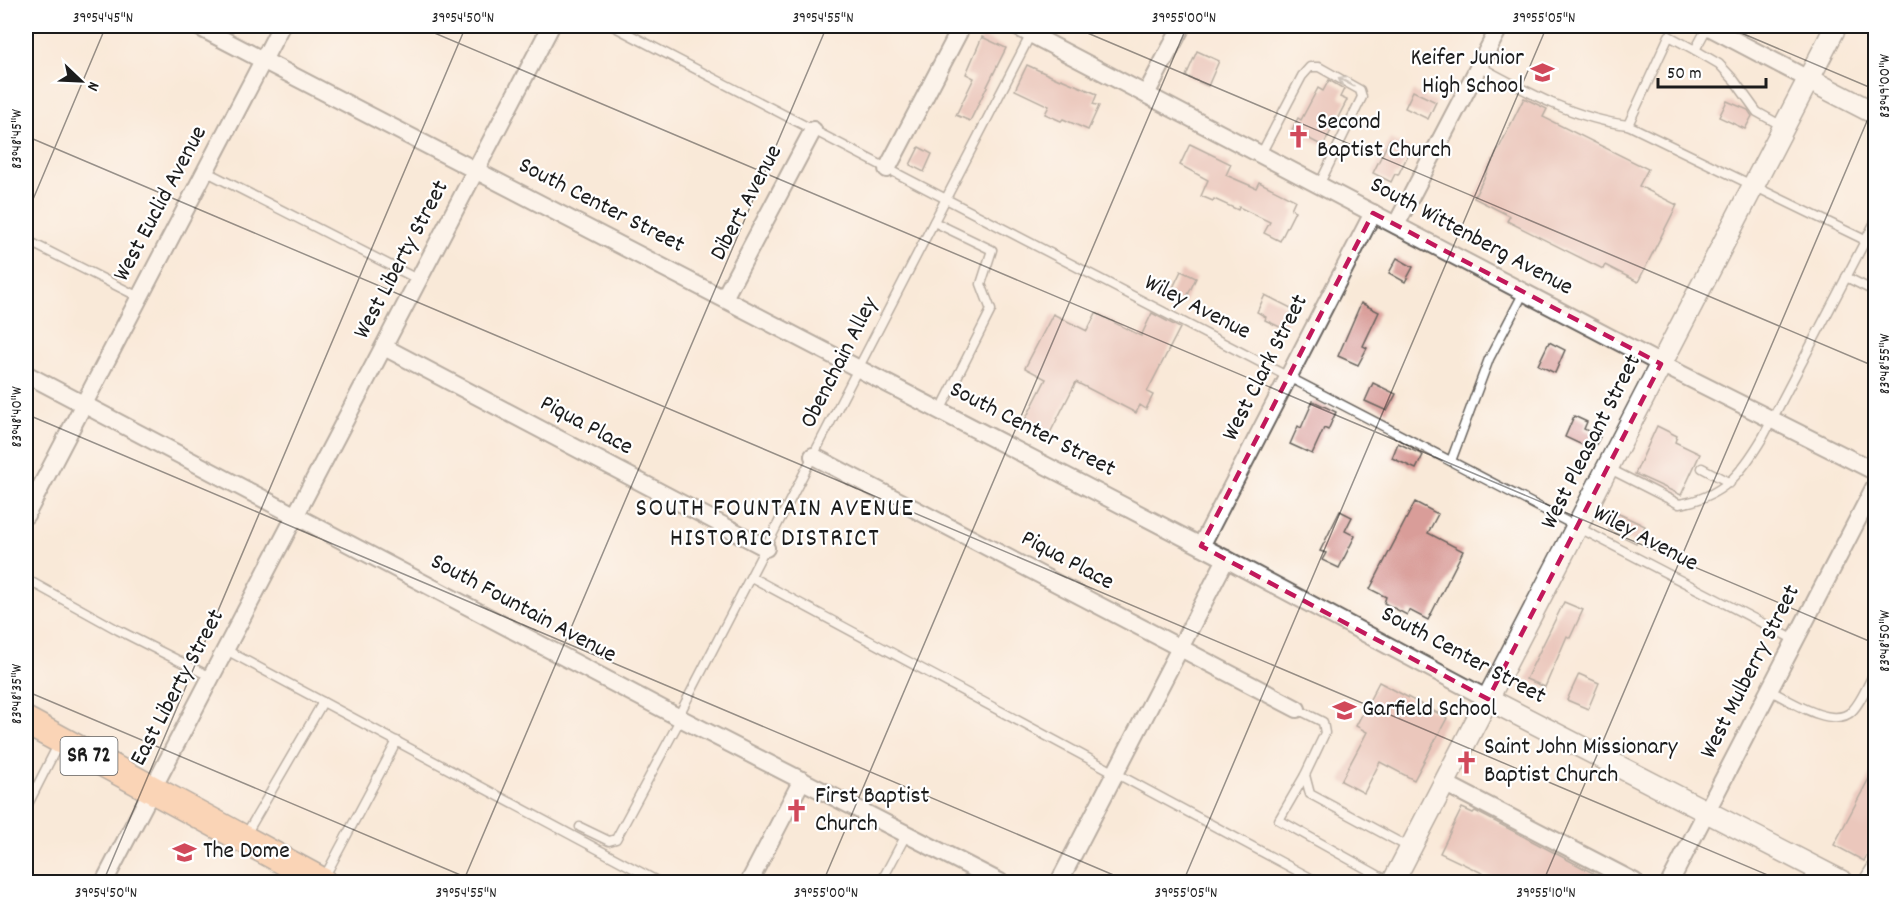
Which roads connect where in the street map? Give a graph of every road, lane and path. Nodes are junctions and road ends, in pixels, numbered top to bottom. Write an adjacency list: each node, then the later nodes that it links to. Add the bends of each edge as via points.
1 (197, 26): 13 (street, South Center Street)
2 (281, 26): 13 (street, West Euclid Avenue)
3 (551, 26): 23 (street, West Liberty Street)
4 (613, 26): 20 (lane, Wiley Avenue)
5 (962, 26): 22 (street)
6 (1015, 26): 11 (street, South Wittenberg Avenue)
7 (1182, 26): 16 (street)
8 (1500, 26): 14 (street)
9 (1708, 26): 12 (lane); 15 (street)
10 (1836, 26): 15 (street, West Pleasant Street)
11 (1032, 30): 16 (street, South Wittenberg Avenue); 27 (lane, Obenchain Alley)
12 (1695, 50): 18 (lane, via 1669,36); 19 (lane, via 1719,64 1757,112)
13 (263, 60): 23 (street, South Center Street); 24 (street, West Euclid Avenue)
14 (1479, 66): 18 (lane, via 1561,106 1604,122); 31 (street)
15 (1809, 79): 17 (street); 19 (street, West Pleasant Street)
16 (1146, 94): 21 (street, South Wittenberg Avenue)
17 (1875, 114)
18 (1628, 125): 26 (lane)
19 (1784, 127): 26 (street, West Pleasant Street)
20 (813, 130): 22 (lane, Wiley Avenue); 39 (street, Dibert Avenue)
21 (1261, 154): 25 (street, South Wittenberg Avenue); 25 (lane, one-way to 21, via 1362,97 1360,90 1319,67 1310,67 1302,76)
22 (887, 169): 27 (lane, Wiley Avenue)
23 (477, 170): 35 (street, West Liberty Street); 39 (street, South Center Street)
24 (205, 171): 35 (lane); 38 (street, West Euclid Avenue)
25 (1319, 185): 28 (street, South Wittenberg Avenue)
26 (1753, 186): 33 (lane); 41 (street, West Pleasant Street)
27 (946, 200): 30 (lane, Obenchain Alley); 44 (lane, Wiley Avenue)
28 (1373, 213): 31 (street, South Wittenberg Avenue); 44 (street, West Clark Street)
29 (1875, 220): 33 (lane)
30 (934, 222): 42 (lane, Obenchain Alley); 46 (lane, via 992,250 981,284 990,310)
31 (1396, 225): 36 (street, South Wittenberg Avenue)
32 (26, 240): 38 (lane)
33 (1865, 240): 34 (lane)
34 (1846, 277): 37 (lane); 47 (lane)
35 (419, 280): 40 (street, West Liberty Street)
36 (1524, 292): 41 (street, South Wittenberg Avenue); 49 (lane, via 1489,359)
37 (1875, 292)
38 (139, 297): 45 (street, West Euclid Avenue)
39 (724, 298): 42 (street, South Center Street)
40 (384, 347): 56 (street, West Liberty Street); 59 (street, Piqua Place)
41 (1661, 364): 47 (street, South Wittenberg Avenue); 50 (street, West Pleasant Street)
42 (859, 369): 46 (street, South Center Street); 48 (lane, Obenchain Alley)
43 (26, 374): 45 (street, South Fountain Avenue)
44 (1288, 377): 49 (lane, Wiley Avenue); 58 (street, West Clark Street)
45 (83, 404): 55 (street, West Euclid Avenue); 56 (street, South Fountain Avenue)
46 (940, 411): 58 (street, South Center Street)
47 (1771, 419): 52 (street, South Wittenberg Avenue); 53 (lane, via 1746,465)
48 (813, 456): 59 (lane, Obenchain Alley); 64 (street, Piqua Place)
49 (1451, 461): 57 (lane, Wiley Avenue)
50 (1607, 468): 53 (lane, via 1679,504 1706,497); 57 (street, West Pleasant Street)
51 (1702, 468): 53 (lane)
52 (1875, 472)
53 (1730, 483)
54 (1875, 484): 63 (street, West Mulberry Street)
55 (27, 511)
56 (295, 517): 65 (street, East Liberty Street); 72 (street, South Fountain Avenue)
57 (1577, 525): 63 (lane, Wiley Avenue); 69 (street, West Pleasant Street)
58 (1201, 546): 60 (street, South Center Street)
59 (766, 548): 61 (lane, Obenchain Alley)
60 (1226, 559): 64 (street); 69 (street, South Center Street)
61 (751, 577): 72 (lane, Obenchain Alley); 76 (lane)
62 (26, 579): 67 (lane)
63 (1795, 640): 68 (street, West Mulberry Street)
64 (1180, 647): 71 (street, Piqua Place); 76 (street)
65 (226, 650): 67 (street, East Liberty Street); 70 (lane)
66 (1875, 669): 68 (lane, via 1847,716 1823,716)
67 (211, 677): 80 (street, East Liberty Street)
68 (1769, 690): 82 (street, West Mulberry Street)
69 (1488, 699): 79 (street, West Pleasant Street); 82 (street, South Center Street)
70 (323, 702): 75 (lane); 85 (lane)
71 (1298, 709): 77 (lane, via 1323,722 1325,733)
72 (680, 718): 78 (street, South Fountain Avenue); 83 (lane, Obenchain Alley, via 616,839 609,842)
73 (26, 721): 74 (main road, SR 72)
74 (61, 740): 80 (main road, SR 72); 81 (lane)
75 (396, 741): 90 (lane); 91 (lane)
76 (1115, 774): 95 (street); 96 (lane)
77 (1305, 775): 86 (lane, via 1310,794); 97 (lane, via 1279,820)
78 (802, 780): 84 (street, South Fountain Avenue); 92 (street)
79 (1444, 783): 86 (street, West Pleasant Street); 98 (street)
80 (152, 790): 85 (main road, SR 72); 89 (street, East Liberty Street)
81 (26, 808)
82 (1706, 812): 88 (street, South Center Street); 99 (street, West Mulberry Street)
83 (580, 827)
84 (906, 835): 93 (lane); 94 (street, South Fountain Avenue)
85 (243, 839): 90 (main road, SR 72)
86 (1410, 849): 97 (street, West Pleasant Street)
87 (1875, 860): 101 (lane)
88 (1811, 876): 100 (street, South Center Street)
89 (104, 882)
90 (322, 882)
91 (659, 882)
92 (748, 882)
93 (881, 882)
94 (1000, 882)
95 (1059, 882)
96 (1318, 882)
97 (1391, 882)
98 (1635, 882)
99 (1670, 882)
100 (1842, 882)
101 (1862, 882)

